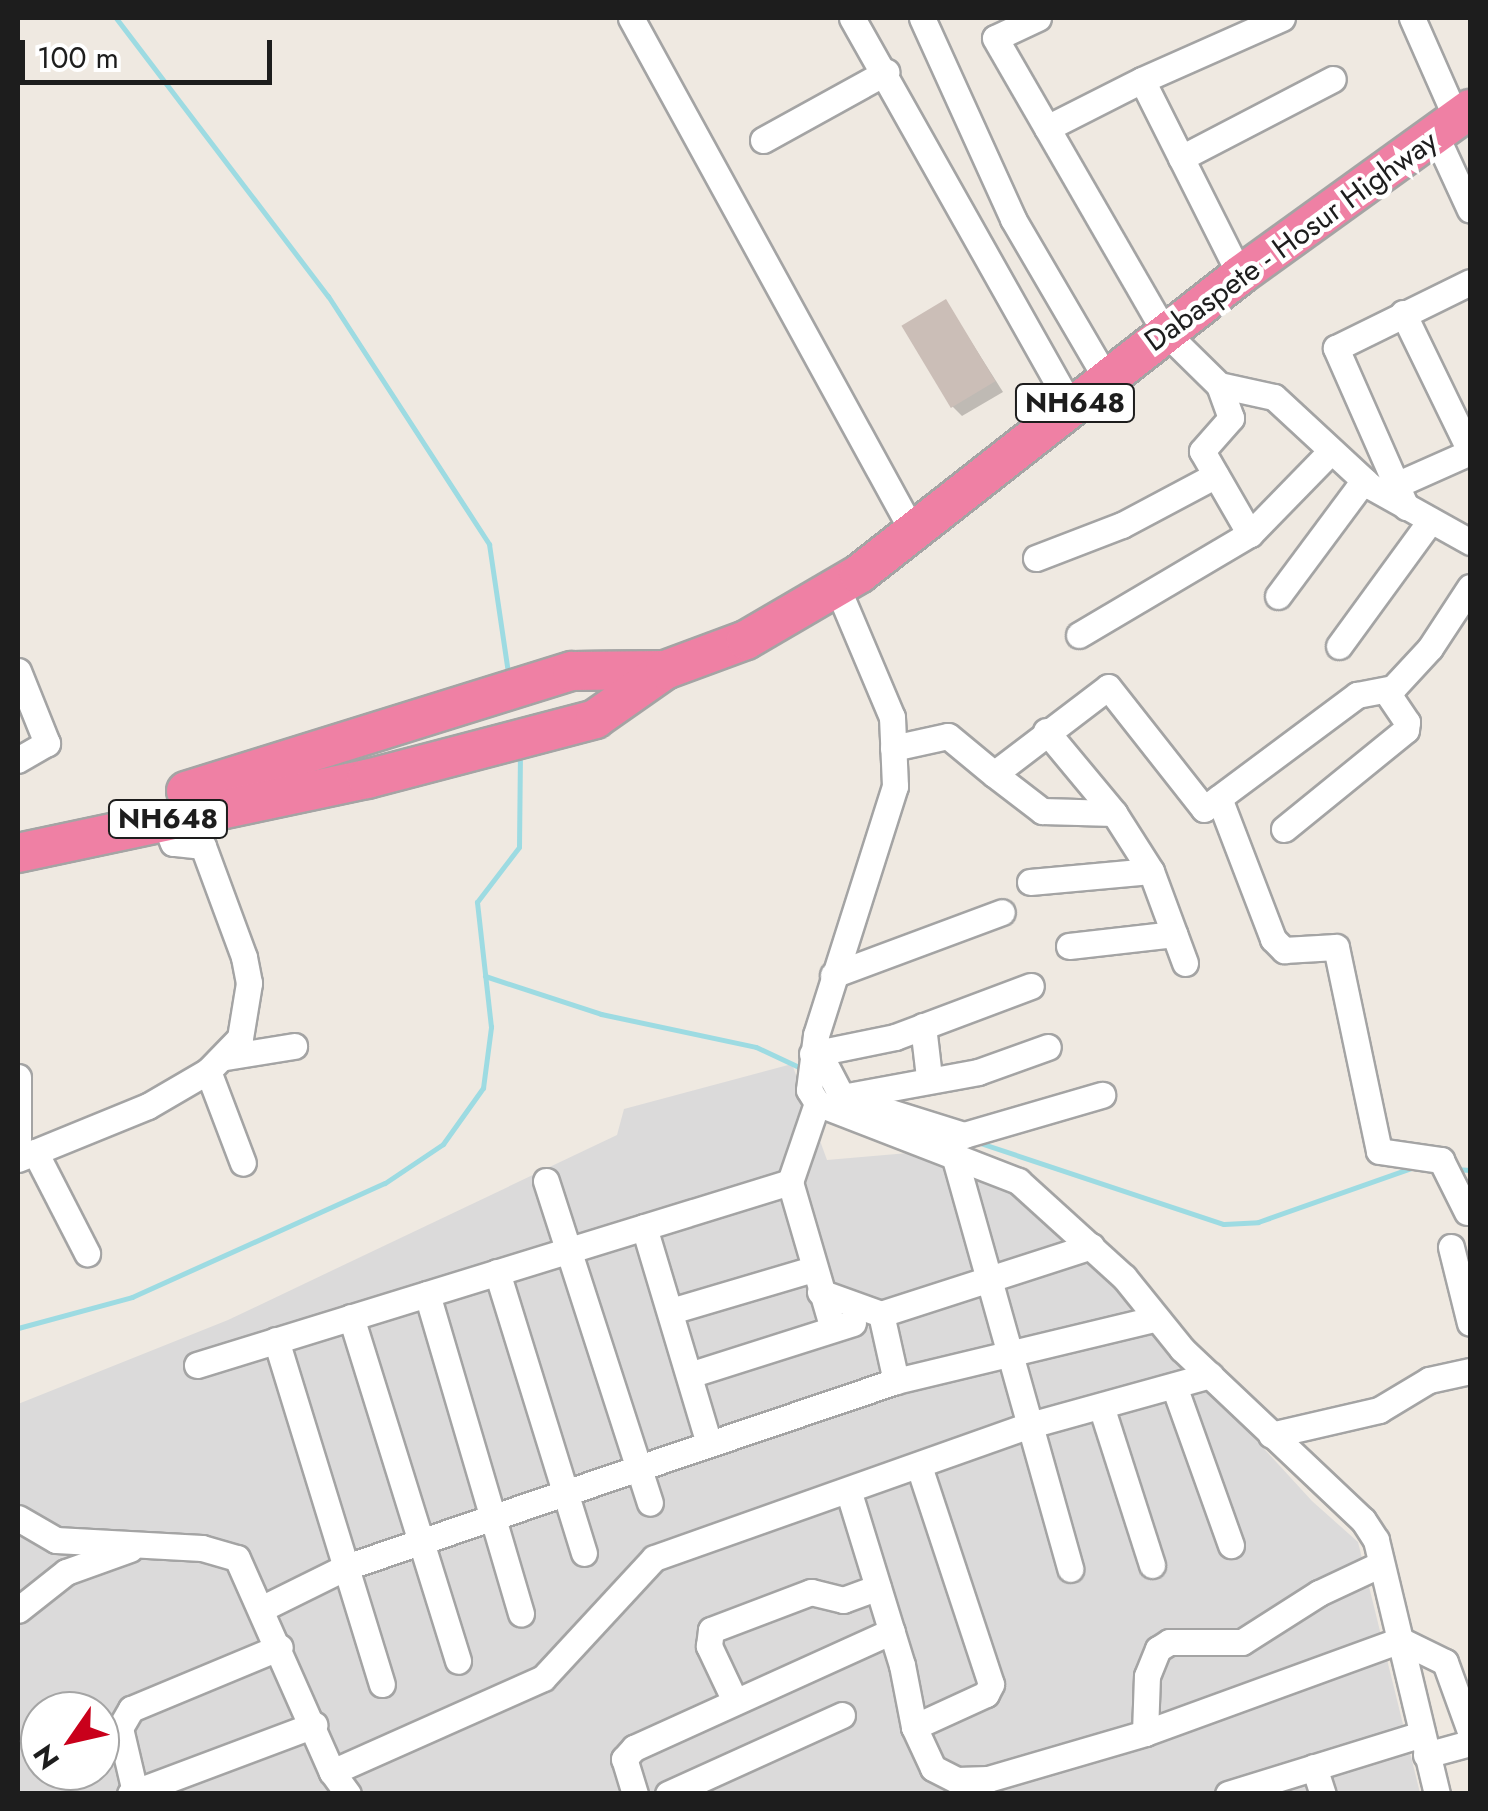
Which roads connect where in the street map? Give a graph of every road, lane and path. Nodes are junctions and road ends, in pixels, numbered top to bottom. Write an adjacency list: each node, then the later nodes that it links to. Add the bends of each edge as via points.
1 (631, 18): 29 (street)
2 (852, 18): 8 (street)
3 (922, 18): 20 (street, via 1014,219)
4 (1038, 18): 7 (street)
5 (1282, 18): 10 (street)
6 (1412, 18): 11 (street)
7 (991, 28): 12 (street)
8 (886, 72): 13 (street); 22 (street)
9 (1333, 79): 14 (street)
10 (1142, 80): 12 (street); 14 (street)
11 (1455, 121): 15 (street); 16 (highway, Dabaspete - Hosur Highway / NH648)
12 (1047, 128): 19 (street)
13 (763, 140)
14 (1181, 158): 16 (street)
15 (1470, 210)
16 (1240, 275): 19 (highway, Dabaspete - Hosur Highway / NH648)
17 (1470, 282): 18 (street)
18 (1403, 314): 24 (street); 27 (street, via 1335,351)
19 (1165, 332): 20 (highway, Dabaspete - Hosur Highway / NH648); 21 (street)
20 (1106, 378): 22 (highway, Dabaspete - Hosur Highway / NH648)
21 (1220, 385): 23 (street, via 1274,396); 25 (street, via 1232,418 1202,450)
22 (1070, 406): 29 (highway, Dabaspete - Hosur Highway / NH648)
23 (1331, 450): 26 (street); 30 (street)
24 (1470, 452): 27 (street)
25 (1216, 475): 30 (street); 32 (street, via 1122,526)
26 (1364, 480): 27 (street); 35 (street)
27 (1401, 496): 28 (street)
28 (1430, 522): 31 (street); 37 (street)
29 (913, 532): 33 (highway, Dabaspete - Hosur Highway / NH648)
30 (1250, 534): 36 (street)
31 (1470, 542)
32 (1036, 558)
33 (837, 587): 38 (highway, Dabaspete - Hosur Highway / NH648, via 746,640); 42 (street, via 892,717)
34 (1470, 587): 40 (street, via 1430,648)
35 (1278, 596)
36 (1079, 634)
37 (1339, 646)
38 (665, 670): 44 (highway, Dabaspete - Hosur Highway / NH648, via 572,671 432,710); 44 (highway, Dabaspete - Hosur Highway / NH648, via 595,719 540,735 437,761)
39 (18, 671): 43 (street, via 47,730 42,752)
40 (1387, 692): 46 (street, via 1357,695); 50 (street, via 1406,730)
41 (1046, 731): 45 (street); 46 (street, via 1108,686 1198,808); 47 (street)
42 (893, 748): 45 (street, via 948,736); 58 (street, via 895,786)
43 (18, 760)
44 (314, 771): 48 (highway, NH648); 49 (highway, Dabaspete - Hosur Highway / NH648)
45 (994, 774): 47 (street, via 1042,810)
46 (1219, 798): 74 (street, via 1273,940 1284,950 1336,947 1379,1152 1441,1160)
47 (1114, 813): 52 (street)
48 (163, 820): 51 (highway, NH648); 64 (street, via 174,843 203,846 244,957 248,1009)
49 (18, 829)
50 (1284, 829)
51 (18, 853)
52 (1151, 871): 53 (street); 55 (street)
53 (1030, 882)
54 (1002, 912): 58 (street)
55 (1174, 934): 56 (street); 57 (street)
56 (1069, 946)
57 (1185, 963)
58 (833, 975): 63 (street)
59 (1032, 986): 60 (street)
60 (923, 1026): 63 (street); 66 (street)
61 (294, 1046): 64 (street)
62 (1048, 1047): 66 (street, via 978,1072)
63 (814, 1055): 68 (street)
64 (217, 1064): 69 (street, via 148,1106); 71 (street)
65 (18, 1077): 69 (street)
66 (929, 1077): 68 (street)
67 (1102, 1095): 68 (street, via 967,1135)
68 (823, 1097): 70 (street); 73 (street)
69 (23, 1150): 79 (street)
70 (954, 1156): 76 (street, via 1018,1181); 81 (street)
71 (243, 1163)
72 (546, 1181): 78 (street)
73 (790, 1182): 75 (street); 82 (street)
74 (1467, 1212)
75 (644, 1227): 78 (street); 85 (street)
76 (1092, 1246): 81 (street); 88 (street)
77 (1451, 1247): 84 (street)
78 (568, 1250): 80 (street); 103 (street)
79 (87, 1253)
80 (497, 1272): 83 (street); 104 (street)
81 (988, 1276): 86 (street); 91 (street)
82 (816, 1281): 85 (street); 86 (street); 94 (street, via 843,1326)
83 (427, 1294): 87 (street); 107 (street)
84 (1467, 1296): 89 (street)
85 (671, 1311): 94 (street)
86 (881, 1314): 96 (street)
87 (351, 1317): 90 (street); 110 (street)
88 (1154, 1319): 91 (street); 95 (street)
89 (1470, 1323)
90 (276, 1340): 92 (street); 116 (street)
91 (1010, 1354): 96 (street); 99 (street)
92 (198, 1365)
93 (1470, 1371): 100 (street, via 1429,1380 1379,1410)
94 (689, 1375): 101 (street)
95 (1210, 1376): 97 (street); 100 (street)
96 (896, 1382): 101 (street)
97 (1174, 1386): 98 (street); 112 (street)
98 (1101, 1406): 99 (street); 115 (street)
99 (1030, 1425): 102 (street); 117 (street)
100 (1272, 1435): 114 (street, via 1363,1520)
101 (709, 1444): 103 (street)
102 (919, 1466): 105 (street); 131 (street, via 991,1684 986,1694)
103 (638, 1467): 104 (street); 106 (street)
104 (565, 1493): 107 (street); 113 (street)
105 (849, 1493): 119 (street); 137 (street, via 654,1558 543,1678)
106 (650, 1503)
107 (494, 1519): 110 (street); 122 (street)
108 (19, 1523): 109 (street)
109 (56, 1540): 111 (street); 118 (street)
110 (421, 1544): 116 (street); 126 (street)
111 (135, 1545): 118 (street); 120 (street, via 202,1548 237,1558)
112 (1231, 1545)
113 (584, 1553)
114 (1381, 1564): 124 (street); 133 (street, via 1319,1593 1242,1642 1169,1642 1158,1649 1147,1676)
115 (1152, 1565)
116 (346, 1567): 120 (street); 127 (street)
117 (1070, 1569)
118 (66, 1572): 121 (street)
119 (878, 1587): 123 (street); 128 (street, via 844,1600 811,1592 711,1630 710,1646)
120 (263, 1608): 125 (street)
121 (18, 1610)
122 (521, 1613)
123 (892, 1631): 128 (street); 131 (street)
124 (1400, 1640): 132 (street, via 1444,1662); 133 (street); 135 (street)
125 (280, 1647): 130 (street); 140 (street, via 131,1709 120,1728)
126 (458, 1661)
127 (382, 1684)
128 (734, 1700): 142 (street, via 627,1753)
129 (842, 1715): 143 (street)
130 (314, 1725): 137 (street); 138 (street)
131 (914, 1728): 133 (street, via 933,1768 957,1780 988,1778)
132 (1470, 1731)
133 (1145, 1733)
134 (1470, 1743): 135 (street)
135 (1424, 1744): 136 (street); 145 (street)
136 (1314, 1767): 139 (street); 144 (street)
137 (332, 1772): 141 (street)
138 (165, 1790): 140 (street)
139 (1236, 1792)
140 (133, 1793)
141 (348, 1794)
142 (636, 1794)
143 (668, 1794)
144 (1323, 1794)
145 (1437, 1794)

